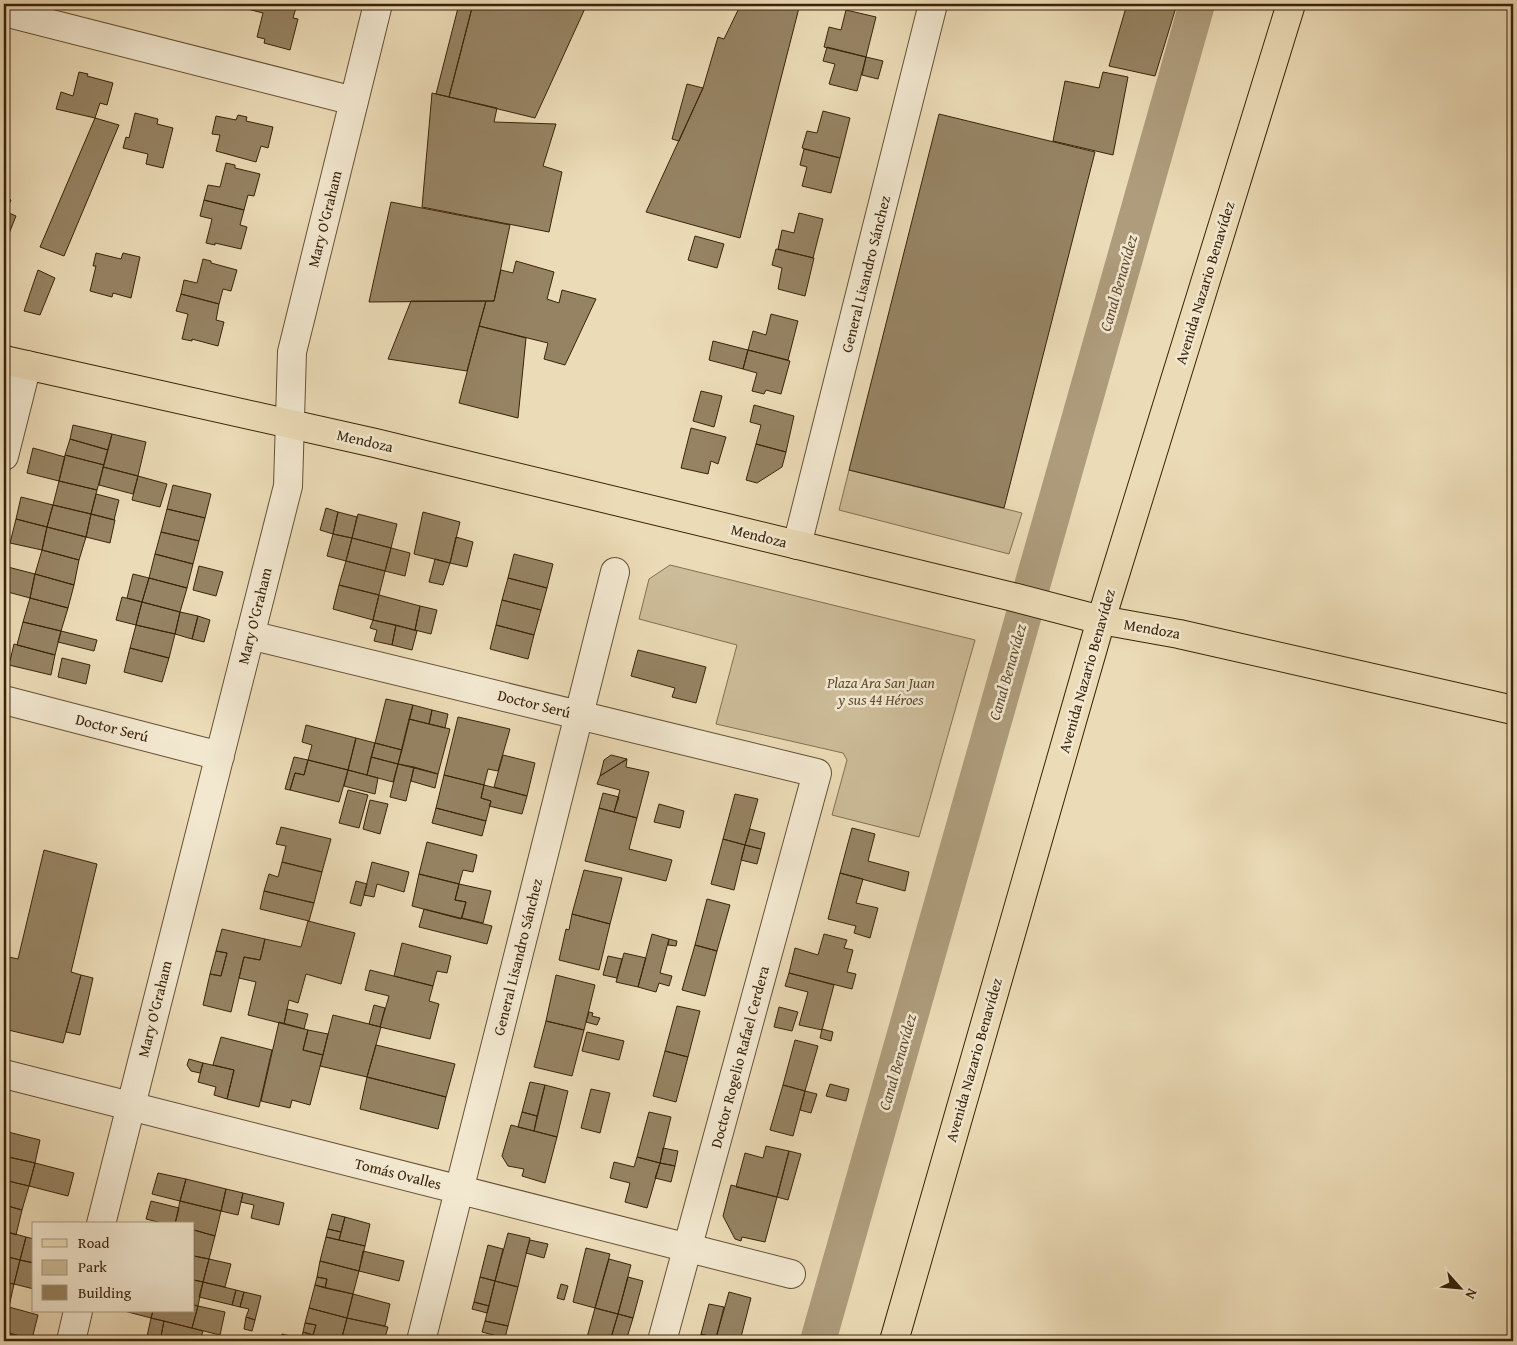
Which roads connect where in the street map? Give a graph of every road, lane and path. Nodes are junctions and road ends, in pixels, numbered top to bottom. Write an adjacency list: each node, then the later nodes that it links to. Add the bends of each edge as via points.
1 (378, 4): 5 (street, Mary O'Graham)
2 (933, 4): 9 (street, General Lisandro Sánchez)
3 (1291, 4): 11 (main road, Avenida Nazario Benavídez)
4 (4, 12): 5 (street)
5 (354, 102): 7 (street, Mary O'Graham, via 292,352)
6 (15, 363): 7 (main road, Mendoza); 8 (street)
7 (290, 424): 9 (main road, Mendoza); 12 (street, Mary O'Graham, via 288,486)
8 (4, 456)
9 (797, 545): 11 (main road, Mendoza)
10 (615, 572): 15 (street, General Lisandro Sánchez)
11 (1101, 620): 14 (main road, Mendoza, via 1179,634); 28 (main road, Avenida Nazario Benavídez)
12 (250, 635): 15 (street, Doctor Serú); 16 (street, Mary O'Graham)
13 (4, 700): 16 (street, Doctor Serú)
14 (1513, 710)
15 (579, 715): 17 (street, Doctor Serú); 20 (street, General Lisandro Sánchez)
16 (220, 756): 19 (street, Mary O'Graham)
17 (817, 773): 22 (street, Doctor Rogelio Rafael Cerdera)
18 (4, 1074): 19 (street, Tomás Ovalles)
19 (131, 1106): 20 (street, Tomás Ovalles); 21 (street, Mary O'Graham)
20 (459, 1189): 22 (street, Tomás Ovalles); 26 (street, General Lisandro Sánchez)
21 (102, 1222)
22 (688, 1248): 23 (street, Tomás Ovalles); 27 (street, Doctor Rogelio Rafael Cerdera)
23 (792, 1274)
24 (78, 1312): 25 (street)
25 (71, 1341)
26 (420, 1341)
27 (662, 1341)
28 (894, 1341)

